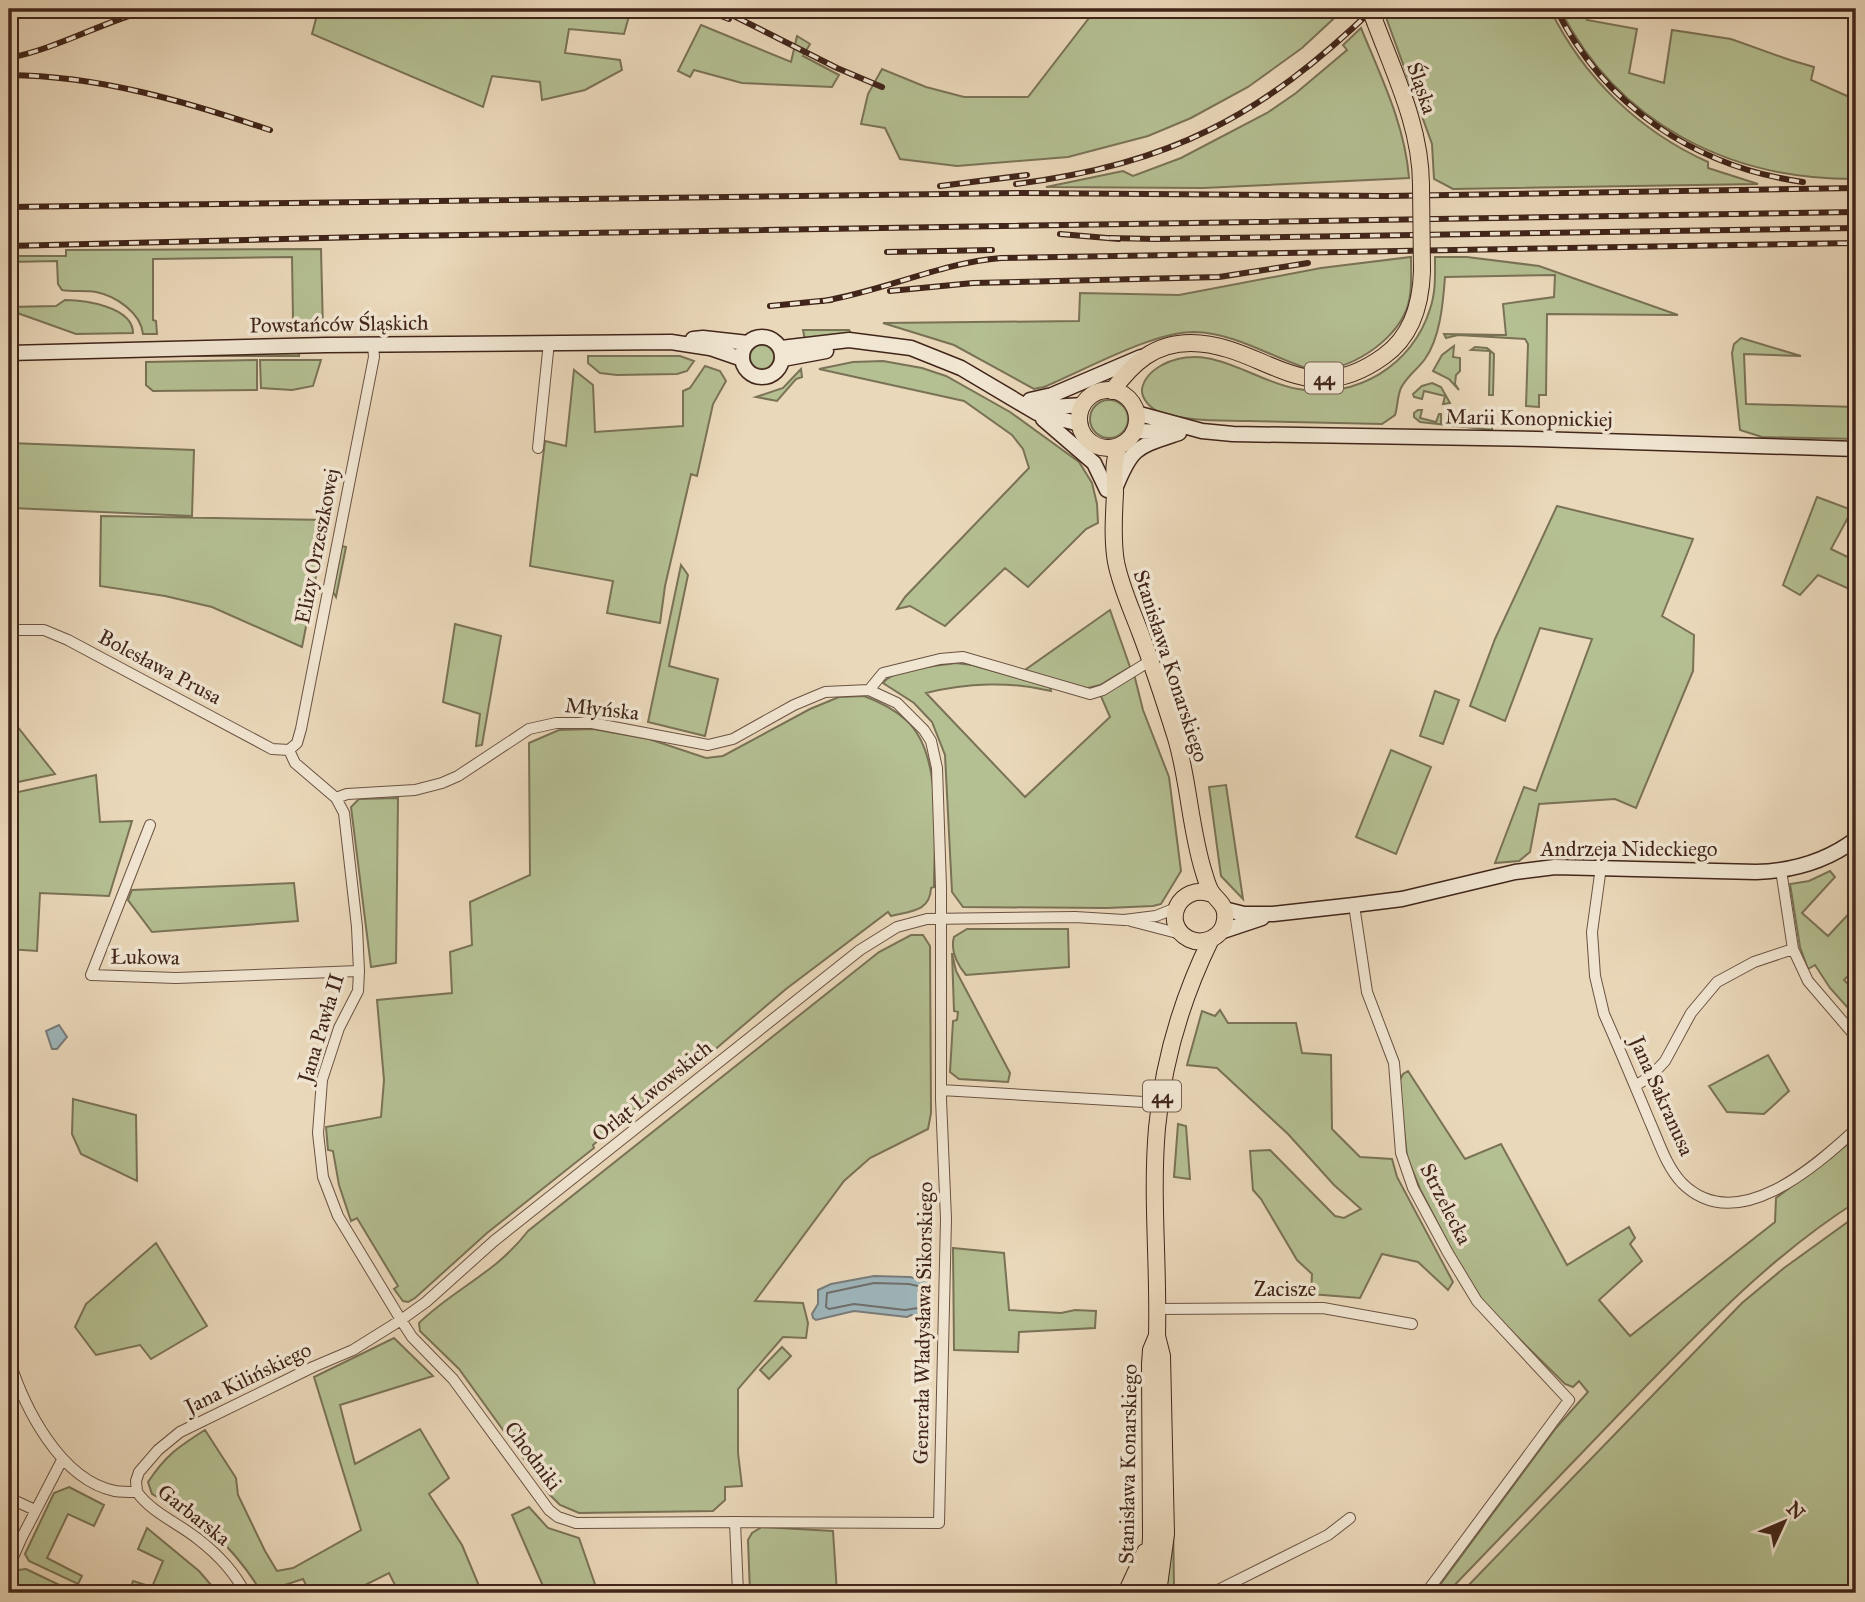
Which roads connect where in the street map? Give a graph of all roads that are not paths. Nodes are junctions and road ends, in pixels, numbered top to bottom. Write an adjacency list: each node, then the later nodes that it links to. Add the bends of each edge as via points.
1 (1372, 15): 6 (main road, Śląska / 44, bridge, via 1414,129 1420,162 1419,304 1404,336 1389,353 1356,373 1328,379 1278,370 1216,347 1191,343)
2 (549, 342): 3 (street, Powstańców Śląskich); 5 (street, Powstańców Śląskich); 21 (street)
3 (671, 342): 4 (street, Powstańców Śląskich, via 703,338); 10 (street, Powstańców Śląskich)
4 (748, 343): 8 (street, via 767,338); 10 (street)
5 (373, 345): 7 (street, Powstańców Śląskich); 27 (street, Elizy Orzeszkowej, via 301,729)
6 (1169, 347): 9 (main road, 44); 13 (main road, via 1135,377)
7 (9, 353)
8 (782, 354): 10 (street, via 777,371 759,377 747,371); 14 (street, via 896,345 937,357)
9 (1146, 355): 11 (main road, 44); 14 (street)
10 (742, 359)
11 (1112, 391): 12 (main road, 44, via 1096,393); 13 (main road)
12 (1083, 405): 14 (street); 15 (main road)
13 (1133, 406): 16 (main road); 17 (street, Marii Konopnickiej)
14 (1033, 407): 15 (street); 23 (street, via 1094,463)
15 (1080, 424): 19 (main road, via 1090,441)
16 (1134, 431): 18 (street, Marii Konopnickiej); 20 (main road)
17 (1202, 431): 18 (street, Marii Konopnickiej); 22 (street, Marii Konopnickiej)
18 (1179, 433): 23 (street, via 1138,449)
19 (1099, 446): 20 (main road); 23 (main road, Stanisława Konarskiego)
20 (1119, 446): 23 (main road, Stanisława Konarskiego)
21 (538, 448)
22 (1856, 449)
23 (1111, 490): 25 (main road, Stanisława Konarskiego, via 1115,552 1124,594)
24 (9, 630): 27 (street, Bolesława Prusa, via 44,630 68,640 272,749)
25 (1150, 660): 26 (street, via 1090,694 963,657 883,673); 30 (main road, Stanisława Konarskiego, via 1177,741)
26 (869, 690): 28 (street, Młyńska, via 825,692 733,739 708,745 592,723 556,723 522,732 442,783); 40 (street, Młyńska, via 897,703 931,741 937,768)
27 (289, 750): 28 (street, via 303,772)
28 (336, 798): 45 (street, Jana Pawła II, via 344,813)
29 (150, 825): 45 (street, Łukowa, via 91,975 176,978)
30 (1193, 834): 34 (main road, Stanisława Konarskiego); 35 (main road, Stanisława Konarskiego)
31 (1856, 839): 33 (street, Andrzeja Nideckiego, via 1815,862)
32 (1601, 867): 33 (street, Andrzeja Nideckiego); 36 (street, Andrzeja Nideckiego, via 1534,869); 48 (street, Jana Sakranusa, via 1592,932 1595,976 1604,1014)
33 (1781, 870): 44 (street)
34 (1189, 894): 35 (main road); 37 (main road)
35 (1212, 894): 38 (main road, Stanisława Konarskiego)
36 (1354, 905): 39 (street, Andrzeja Nideckiego); 71 (street, Strzelecka, via 1367,992 1394,1063 1401,1153 1413,1188 1477,1301 1570,1399)
37 (1176, 908): 41 (street, Orląt Lwowskich); 43 (main road, Stanisława Konarskiego / 44, via 1175,922)
38 (1224, 909): 39 (street, Andrzeja Nideckiego); 42 (main road, Stanisława Konarskiego / 44, via 1226,917)
39 (1273, 914): 42 (street, Andrzeja Nideckiego)
40 (940, 918): 41 (street, Orląt Lwowskich); 49 (street, Generała Władysława Sikorskiego); 53 (street, Orląt Lwowskich, via 897,927 860,950)
41 (1124, 920): 43 (street, Orląt Lwowskich)
42 (1215, 936): 43 (main road, via 1204,941); 46 (main road, Stanisława Konarskiego / 44)
43 (1186, 937): 46 (main road, Stanisława Konarskiego / 44, via 1191,960)
44 (1793, 949): 47 (street, via 1808,981); 48 (street, via 1754,962 1717,982 1691,1013 1665,1061)
45 (359, 971): 53 (street, Jana Pawła II, via 358,991 339,1028 322,1080 320,1156 338,1216)
46 (1187, 996): 50 (main road, Stanisława Konarskiego / 44)
47 (1856, 1037)
48 (1635, 1086): 51 (street, Jana Sakranusa, via 1675,1173 1690,1190 1724,1203 1746,1202 1769,1193 1829,1154)
49 (941, 1090): 50 (street); 62 (street, Generała Władysława Sikorskiego, via 946,1219 939,1523)
50 (1161, 1103): 52 (main road, Stanisława Konarskiego / 44, via 1156,1153)
51 (1856, 1129)
52 (1158, 1309): 54 (street, Zacisze, via 1323,1308); 55 (main road, Stanisława Konarskiego / 44)
53 (401, 1320): 58 (street, Jana Kilińskiego, via 353,1350 180,1432 139,1472); 62 (street, Chodniki, via 453,1379 558,1517 576,1523)
54 (1412, 1324)
55 (1157, 1336): 63 (main road, Stanisława Konarskiego / 44, via 1151,1350); 69 (main road, Stanisława Konarskiego / 44, via 1162,1356 1166,1534)
56 (9, 1359): 57 (street, Garbarska, via 18,1388)
57 (62, 1460): 58 (street, Garbarska, via 114,1491); 60 (street)
58 (137, 1492): 65 (street, Garbarska, via 145,1503 198,1539)
59 (9, 1498): 60 (street)
60 (35, 1510): 64 (street)
61 (1350, 1518): 70 (street, via 1328,1535)
62 (735, 1522): 66 (street)
63 (1151, 1537): 67 (main road); 68 (main road, Stanisława Konarskiego / 44)
64 (9, 1566)
65 (245, 1593)
66 (738, 1593)
67 (1126, 1593)
68 (1143, 1593)
69 (1158, 1593)
70 (1212, 1593)
71 (1426, 1593)

